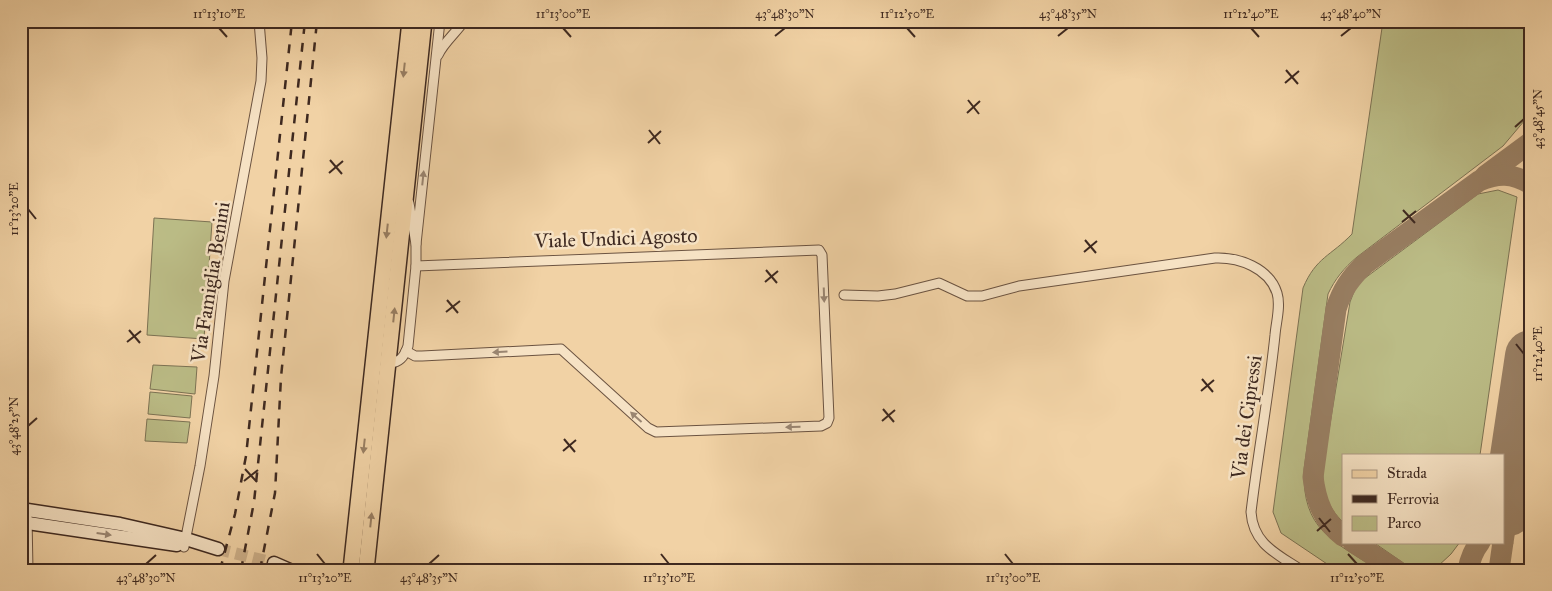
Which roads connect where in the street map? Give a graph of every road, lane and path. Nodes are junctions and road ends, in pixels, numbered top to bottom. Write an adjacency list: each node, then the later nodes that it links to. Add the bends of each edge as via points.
1 (259, 21): 15 (street, Via Famiglia Benini, via 261,81 224,281 214,376)
2 (410, 21): 11 (main road, one-way to 11)
3 (424, 21): 7 (main road)
4 (440, 21): 6 (street)
5 (464, 21): 6 (street)
6 (436, 57): 8 (street, one-way to 6)
7 (408, 180): 8 (street); 13 (main road, one-way to 7)
8 (416, 244): 9 (street)
9 (416, 266): 12 (street); 12 (street, Viale Undici Agosto, one-way to 12, via 818,249 822,251 829,418 821,426 656,432 561,349 422,356)
10 (844, 296): 22 (street, Via dei Cipressi, via 895,294 939,283 974,297 1019,286 1210,259 1232,259 1255,268 1275,289 1278,298 1252,523 1266,547)
11 (375, 343): 13 (street, via 380,358); 20 (main road, one-way to 20)
12 (406, 351): 13 (street, via 400,360)
13 (388, 364): 21 (main road, one-way to 13)
14 (24, 516): 15 (main road, via 72,523 120,524); 18 (street)
15 (185, 543): 16 (main road)
16 (217, 548)
17 (277, 565): 19 (main road)
18 (28, 570)
19 (290, 570)
20 (351, 570)
21 (366, 570)
22 (1300, 570)

